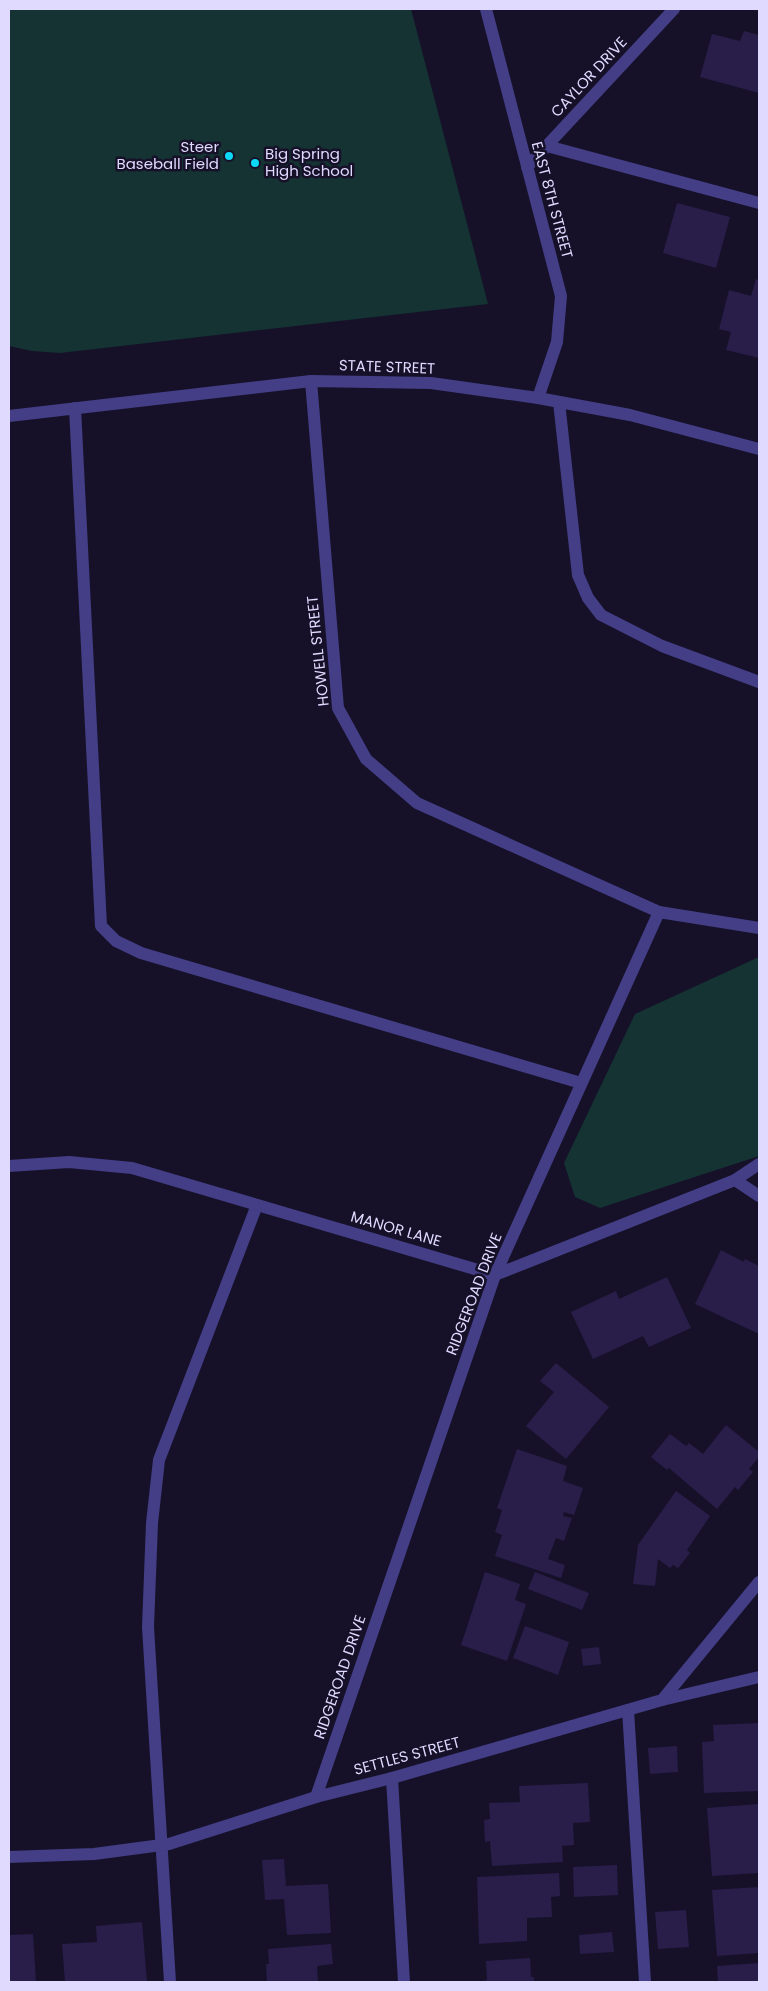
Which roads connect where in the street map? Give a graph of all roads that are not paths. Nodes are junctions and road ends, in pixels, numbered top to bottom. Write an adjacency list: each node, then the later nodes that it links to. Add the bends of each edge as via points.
1 (486, 9): 4 (street, EAST 8TH STREET)
2 (674, 9): 3 (street, CAYLOR DRIVE)
3 (547, 146): 4 (street, CAYLOR DRIVE); 5 (street)
4 (527, 167): 7 (street, EAST 8TH STREET, via 561,296 557,342)
5 (759, 203)
6 (311, 381): 7 (street, STATE STREET, via 431,383); 9 (street, STATE STREET); 13 (street, HOWELL STREET, via 338,708 366,759 416,803)
7 (538, 398): 8 (street, STATE STREET)
8 (559, 402): 11 (street, STATE STREET, via 630,415); 12 (street, via 578,575 588,598 601,615 622,627 662,646)
9 (75, 408): 10 (street, STATE STREET); 15 (street, via 101,926 116,941 141,953)
10 (9, 416)
11 (759, 449)
12 (759, 682)
13 (659, 912): 14 (street); 15 (street, RIDGEROAD DRIVE)
14 (759, 928)
15 (581, 1084): 21 (street, RIDGEROAD DRIVE)
16 (759, 1164): 18 (street)
17 (9, 1166): 20 (street, MANOR LANE, via 69,1162 132,1168)
18 (735, 1180): 19 (street); 21 (street)
19 (759, 1196)
20 (257, 1205): 21 (street, MANOR LANE); 28 (street, via 159,1460 152,1523 148,1627)
21 (495, 1275): 27 (street, RIDGEROAD DRIVE)
22 (759, 1582): 24 (street)
23 (759, 1677): 24 (street, SETTLES STREET)
24 (662, 1700): 25 (street, SETTLES STREET)
25 (628, 1710): 26 (street, SETTLES STREET); 32 (street)
26 (392, 1778): 27 (street, SETTLES STREET); 31 (street)
27 (316, 1797): 28 (street, SETTLES STREET)
28 (162, 1845): 29 (street, SETTLES STREET, via 94,1854); 30 (street)
29 (9, 1857)
30 (170, 1982)
31 (404, 1982)
32 (644, 1982)

